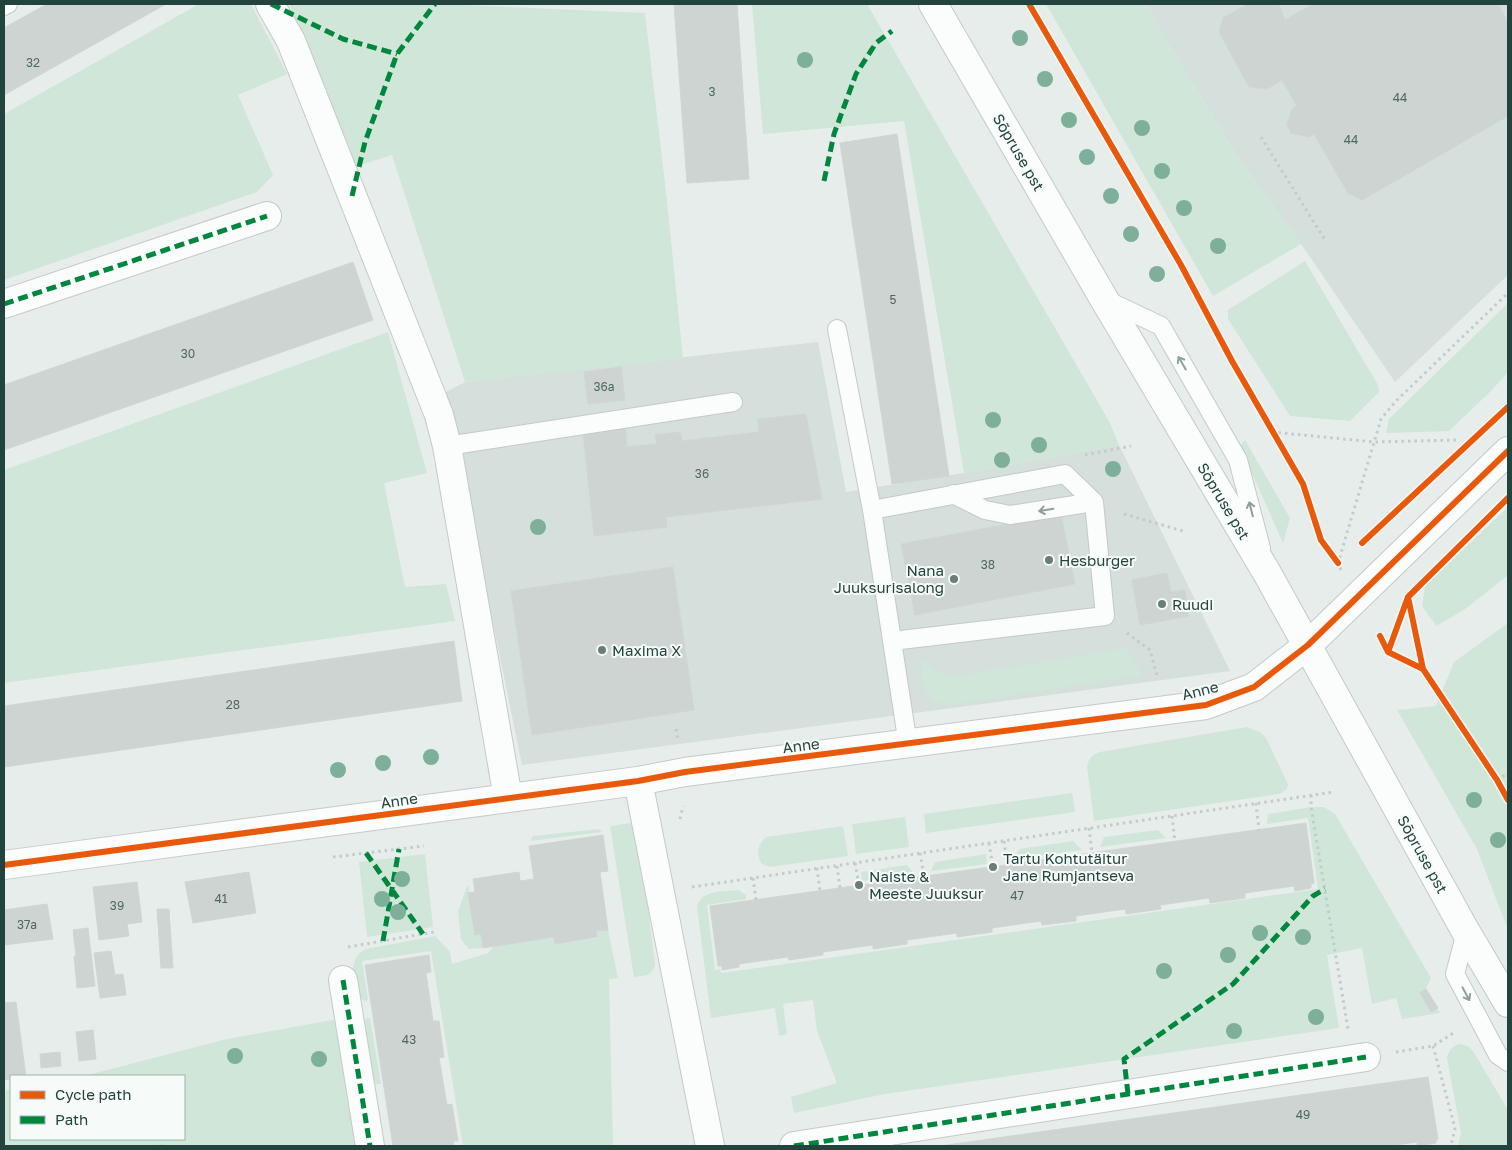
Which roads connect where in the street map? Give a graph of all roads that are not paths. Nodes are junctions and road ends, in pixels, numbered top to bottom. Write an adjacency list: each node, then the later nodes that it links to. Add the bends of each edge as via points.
1 (8, 4): 4 (lane)
2 (270, 4): 9 (street, via 291,41 439,415)
3 (933, 4): 15 (street, Sõpruse pst)
4 (4, 6)
5 (267, 216): 6 (street)
6 (4, 304)
7 (837, 330): 13 (lane)
8 (733, 402): 9 (lane)
9 (447, 446): 18 (street)
10 (1508, 451): 15 (street, Anne)
11 (953, 494): 12 (lane, one-way to 11, via 1010,515 985,510); 12 (lane, via 1065,474); 13 (lane)
12 (1094, 502): 14 (lane, via 1104,616)
13 (872, 510): 14 (lane)
14 (892, 641): 16 (lane)
15 (1308, 645): 16 (street, Anne, via 1254,686 1206,705); 20 (street, Sõpruse pst)
16 (908, 745): 17 (street, Anne)
17 (638, 780): 18 (street, Anne); 26 (street)
18 (508, 798): 19 (street, Anne)
19 (4, 865)
20 (1466, 932): 22 (street, Sõpruse pst); 24 (lane, one-way to 24, via 1455,974 1498,1054)
21 (343, 980): 25 (street)
22 (1508, 1002)
23 (1359, 1058): 27 (street)
24 (1508, 1062)
25 (370, 1146)
26 (710, 1146)
27 (794, 1146)

